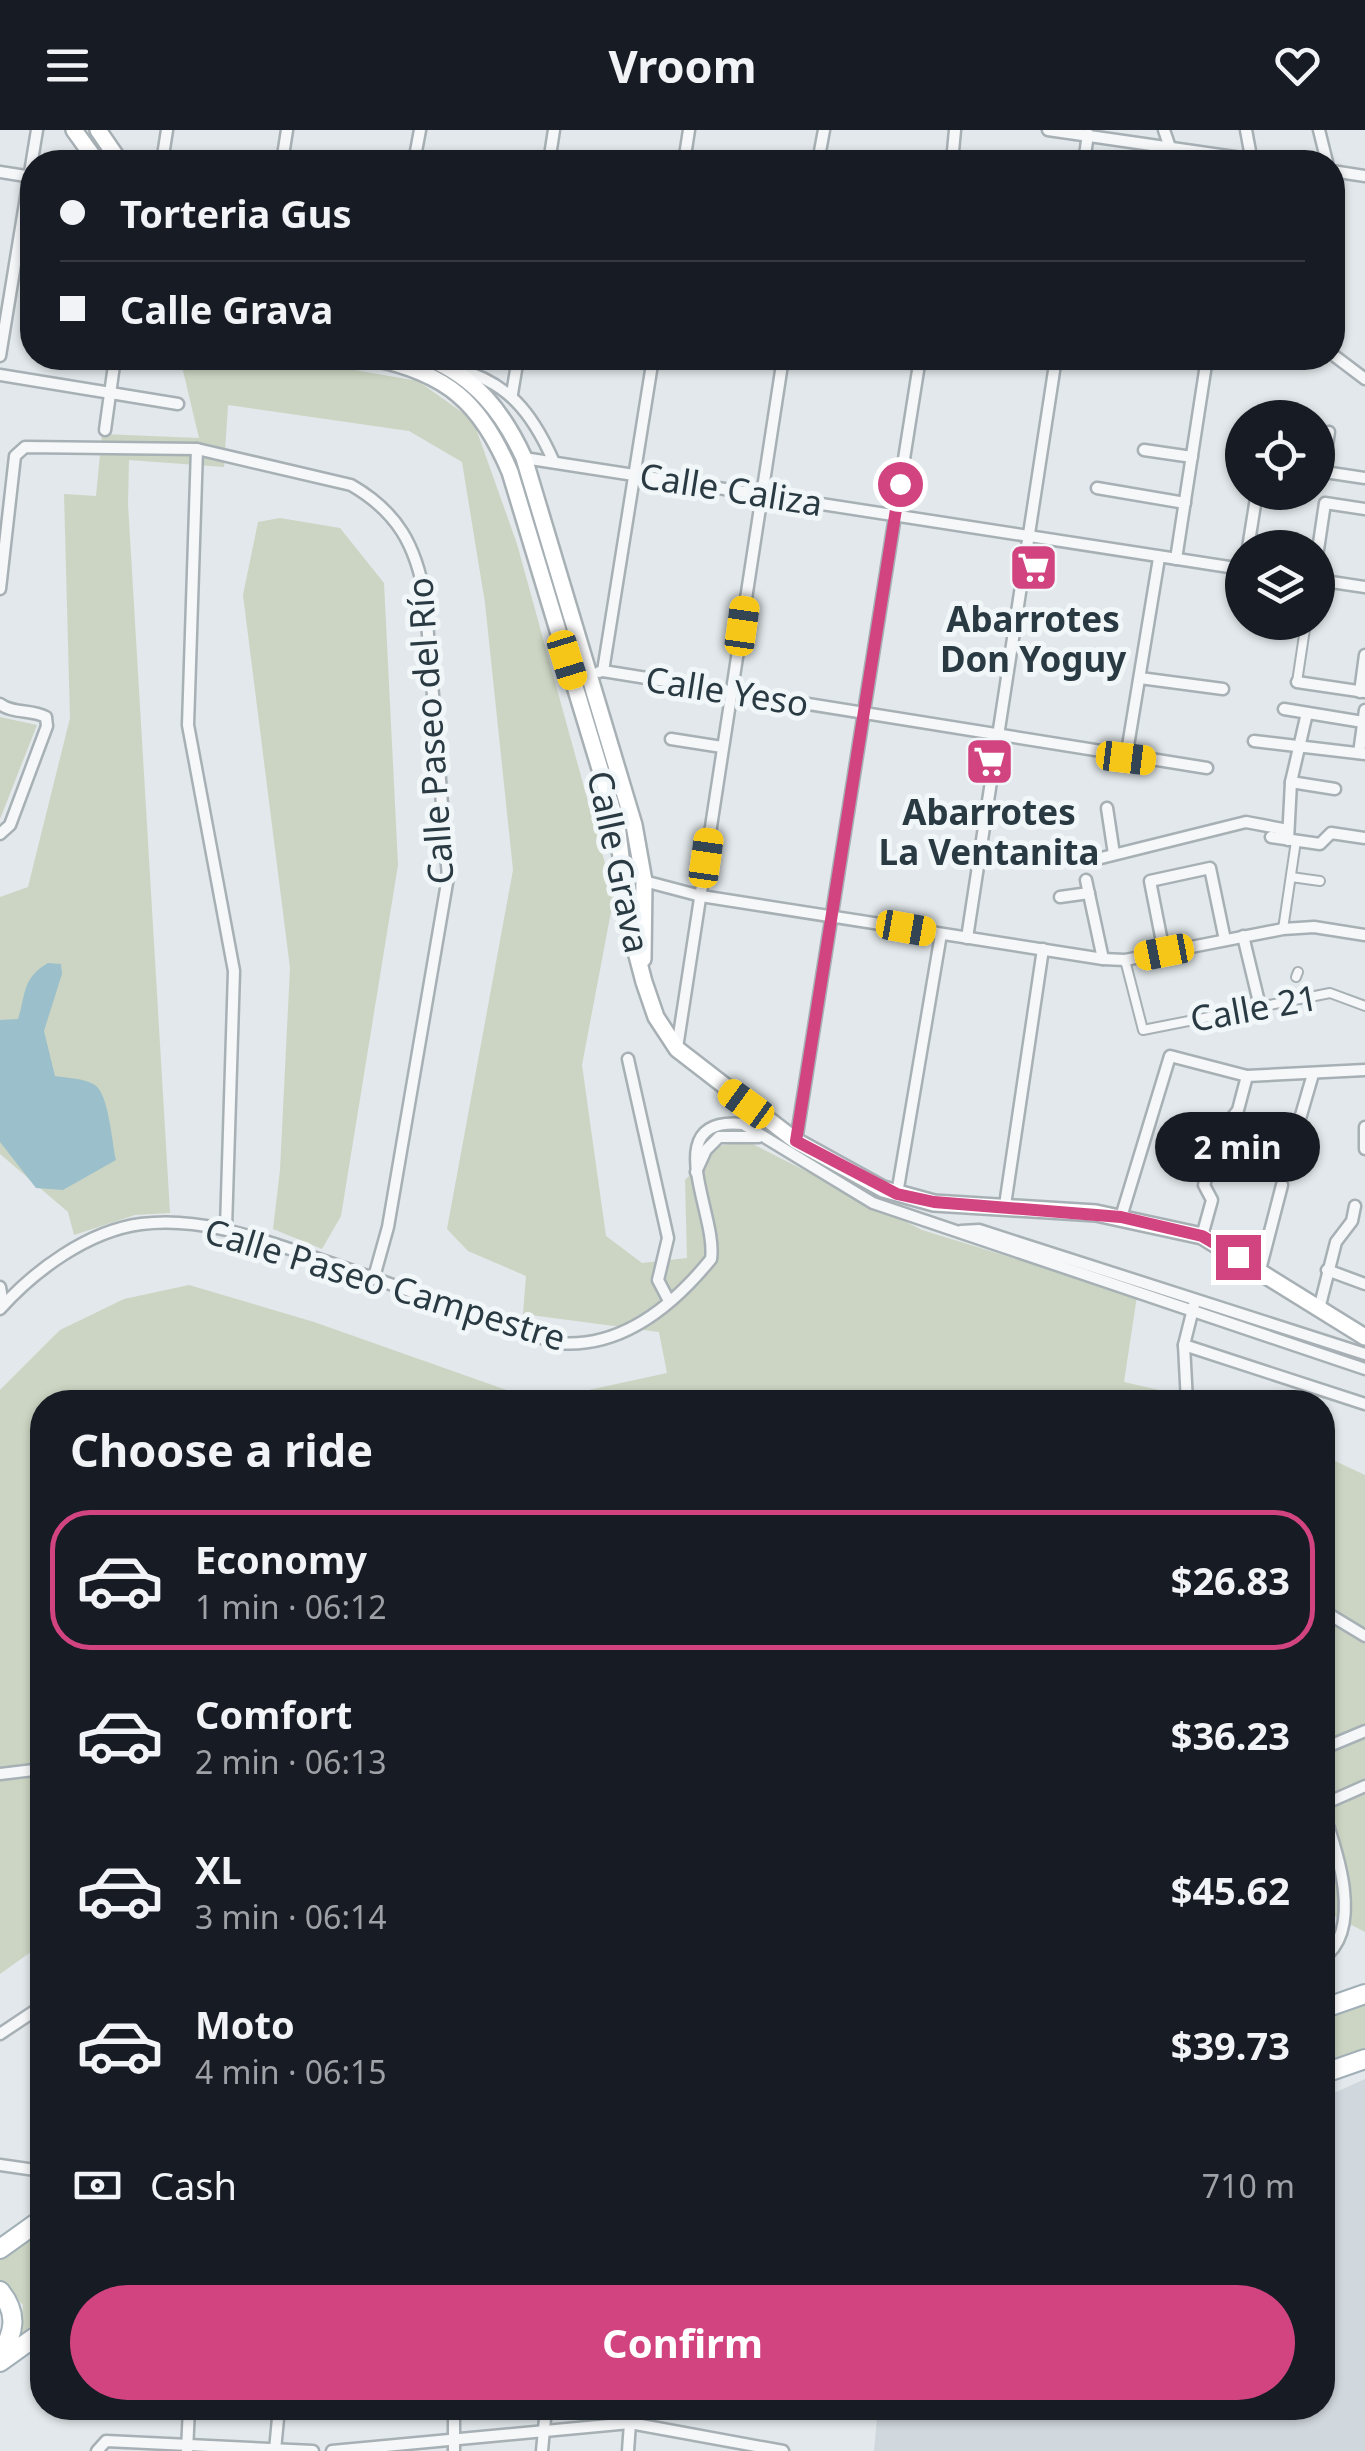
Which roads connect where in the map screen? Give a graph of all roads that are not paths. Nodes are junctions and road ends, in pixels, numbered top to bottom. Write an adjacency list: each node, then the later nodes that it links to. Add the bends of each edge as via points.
1 (1048, 130): 3 (street)
2 (1164, 130): 4 (street)
3 (1088, 133): 4 (street)
4 (1168, 150)
5 (20, 240): 6 (street)
6 (0, 356)
7 (1345, 364): 19 (street)
8 (113, 370): 20 (street)
9 (405, 370): 93 (main road, Calle Grava, via 465,398 496,438 510,472 616,825)
10 (454, 370): 27 (main road, Calle Grava, via 496,408)
11 (459, 370): 21 (street, via 489,378)
12 (516, 370): 21 (street)
13 (651, 370): 29 (street)
14 (781, 370): 33 (street)
15 (918, 370): 36 (street)
16 (1054, 370): 38 (street)
17 (1205, 370): 26 (street)
18 (0, 375): 20 (street)
19 (1365, 379)
20 (110, 392): 22 (street); 23 (street)
21 (512, 394): 28 (street)
22 (178, 404)
23 (104, 430)
24 (197, 449): 44 (street, Calle Paseo del Río, via 18,449); 112 (street, via 188,725 234,972); 116 (street, Calle Paseo del Río, via 352,485 387,510 418,558 448,877)
25 (1144, 450): 26 (street)
26 (1192, 456): 34 (street)
27 (524, 458): 28 (street, Calle Caliza); 47 (main road, Calle Grava)
28 (553, 460): 29 (street, Calle Caliza)
29 (633, 474): 33 (street, Calle Caliza); 47 (street)
30 (1335, 474): 31 (street)
31 (1365, 478)
32 (1097, 488): 34 (street)
33 (761, 494): 36 (street, Calle Caliza); 52 (street)
34 (1185, 503): 40 (street)
35 (1365, 509): 37 (street, via 1325,503)
36 (895, 516): 38 (street, Calle Caliza); 56 (street)
37 (1321, 530)
38 (1029, 539): 39 (street, Calle Caliza); 58 (street)
39 (1159, 558): 40 (street, Calle Caliza); 48 (street)
40 (1176, 560): 41 (street, Calle Caliza)
41 (1225, 567)
42 (1335, 583): 43 (street)
43 (1365, 588)
44 (0, 589)
45 (1303, 640): 49 (street)
46 (1365, 655): 51 (street)
47 (596, 672): 52 (street, Calle Yeso); 77 (main road, Calle Grava)
48 (1140, 678): 50 (street); 64 (street)
49 (1297, 682): 51 (street)
50 (1222, 689)
51 (1362, 692)
52 (733, 693): 56 (street, Calle Yeso); 62 (street)
53 (0, 704): 69 (street, via 35,711 47,726 10,825)
54 (1284, 709): 55 (street)
55 (1307, 713): 57 (street); 61 (street)
56 (865, 714): 58 (street, Calle Yeso); 82 (street)
57 (1364, 716): 63 (street)
58 (996, 735): 64 (street, Calle Yeso); 87 (street)
59 (671, 739): 62 (street)
60 (1254, 741): 61 (street)
61 (1297, 745): 63 (street); 66 (street)
62 (722, 747): 80 (street)
63 (1362, 753)
64 (1126, 758): 65 (street, Calle Yeso)
65 (1207, 768)
66 (1291, 782): 67 (street); 71 (street)
67 (1335, 789)
68 (1107, 808): 73 (street)
69 (0, 834)
70 (1271, 837): 71 (street)
71 (1291, 837): 72 (street, via 1320,844 1332,833); 73 (street, via 1246,822); 75 (street)
72 (1365, 838)
73 (1114, 854): 74 (street)
74 (1085, 862)
75 (1291, 877): 78 (street); 83 (street)
76 (1086, 880): 79 (street)
77 (644, 881): 80 (street); 93 (main road, Calle Grava)
78 (1320, 881)
79 (1089, 893): 81 (street); 91 (street)
80 (701, 896): 82 (street); 96 (street)
81 (1060, 897)
82 (834, 916): 84 (street); 103 (street)
83 (1283, 929): 85 (street); 86 (street)
84 (941, 934): 87 (street); 108 (street)
85 (1365, 934)
86 (1242, 936): 88 (street); 94 (street)
87 (967, 938): 89 (street)
88 (1225, 940): 90 (street); 90 (street, via 1210,868 1150,881)
89 (1044, 950): 91 (street); 109 (street)
90 (1164, 952): 92 (street)
91 (1104, 960): 92 (street)
92 (1124, 960): 95 (street, Calle 21, via 1142,1030 1330,993)
93 (642, 973): 96 (main road, Calle Grava, via 656,1017)
94 (1258, 998)
95 (1365, 1006)
96 (677, 1048): 103 (main road, Calle Grava)
97 (628, 1059): 119 (street, via 668,1238 658,1280)
98 (1365, 1070): 99 (street)
99 (1312, 1074): 100 (street); 105 (street)
100 (1247, 1076): 102 (street, via 1238,1110); 111 (street, via 1177,1055 1164,1062)
101 (1365, 1127): 104 (street)
102 (1220, 1134)
103 (796, 1141): 108 (main road, Calle Grava)
104 (1365, 1149)
105 (1288, 1160)
106 (1212, 1162): 113 (street, via 1204,1185 1212,1200)
107 (1282, 1185): 114 (street)
108 (897, 1194): 109 (main road, Calle Grava)
109 (1005, 1204): 111 (main road, Calle Grava)
110 (1355, 1206): 115 (street)
111 (1121, 1217): 113 (main road, Calle Grava)
112 (226, 1228): 116 (street, Calle Paseo Campestre); 121 (street, Calle Paseo Campestre, via 141,1224 88,1240 36,1274)
113 (1202, 1236): 114 (main road, Calle Grava)
114 (1260, 1270): 122 (main road, Calle Grava)
115 (1327, 1270): 117 (street); 122 (street)
116 (374, 1277): 119 (street, Calle Paseo Campestre, via 556,1342 586,1346 618,1338)
117 (1365, 1284)
118 (0, 1287): 121 (street)
119 (668, 1299): 120 (street, Calle Paseo Campestre, via 711,1258 712,1228 695,1146 725,1122 743,1124 848,1192)
120 (1194, 1305): 123 (street, Calle Paseo Campestre); 124 (street, Calle Paseo Campestre); 125 (street)
121 (2, 1307)
122 (1318, 1309): 126 (main road, Calle Grava)
123 (1257, 1319): 124 (street); 126 (street, Calle Paseo Campestre)
124 (1253, 1332): 127 (street, Calle Paseo Campestre)
125 (1184, 1344): 129 (street); 130 (street)
126 (1362, 1347): 127 (street)
127 (1352, 1365): 128 (street, Calle Paseo Campestre)
128 (1365, 1369)
129 (1186, 1390)
130 (1323, 1390)
131 (1335, 1394): 132 (street)
132 (1365, 1404)
133 (1335, 1618): 134 (street)
134 (1365, 1636)
135 (1365, 1731): 136 (street)
136 (1335, 1744)
137 (30, 1770): 138 (street)
138 (0, 1774)
139 (1365, 1786): 140 (street)
140 (1335, 1801)
141 (1335, 1847): 142 (street, via 1348,1914 1346,1934)
142 (1335, 1946)
143 (1365, 1994): 144 (main road)
144 (1335, 2004)
145 (30, 2014): 146 (street)
146 (0, 2034)
147 (1365, 2059): 148 (main road)
148 (1335, 2069)
149 (0, 2165): 150 (street)
150 (30, 2169)
151 (30, 2227): 152 (main road)
152 (0, 2248)
153 (0, 2292): 155 (main road, via 14,2317)
154 (30, 2340): 155 (main road)
155 (0, 2359)
156 (189, 2420): 162 (street)
157 (278, 2420): 164 (street)
158 (545, 2420): 160 (street)
159 (630, 2423): 160 (street); 163 (street); 170 (street)
160 (544, 2428): 161 (street); 169 (street)
161 (455, 2445): 165 (street)
162 (188, 2447): 164 (street); 166 (street, via 106,2441)
163 (738, 2447): 171 (street)
164 (275, 2449): 167 (street)
165 (362, 2450): 168 (street)
166 (97, 2451)
167 (313, 2451)
168 (332, 2451)
169 (542, 2451)
170 (628, 2451)
171 (783, 2451)

